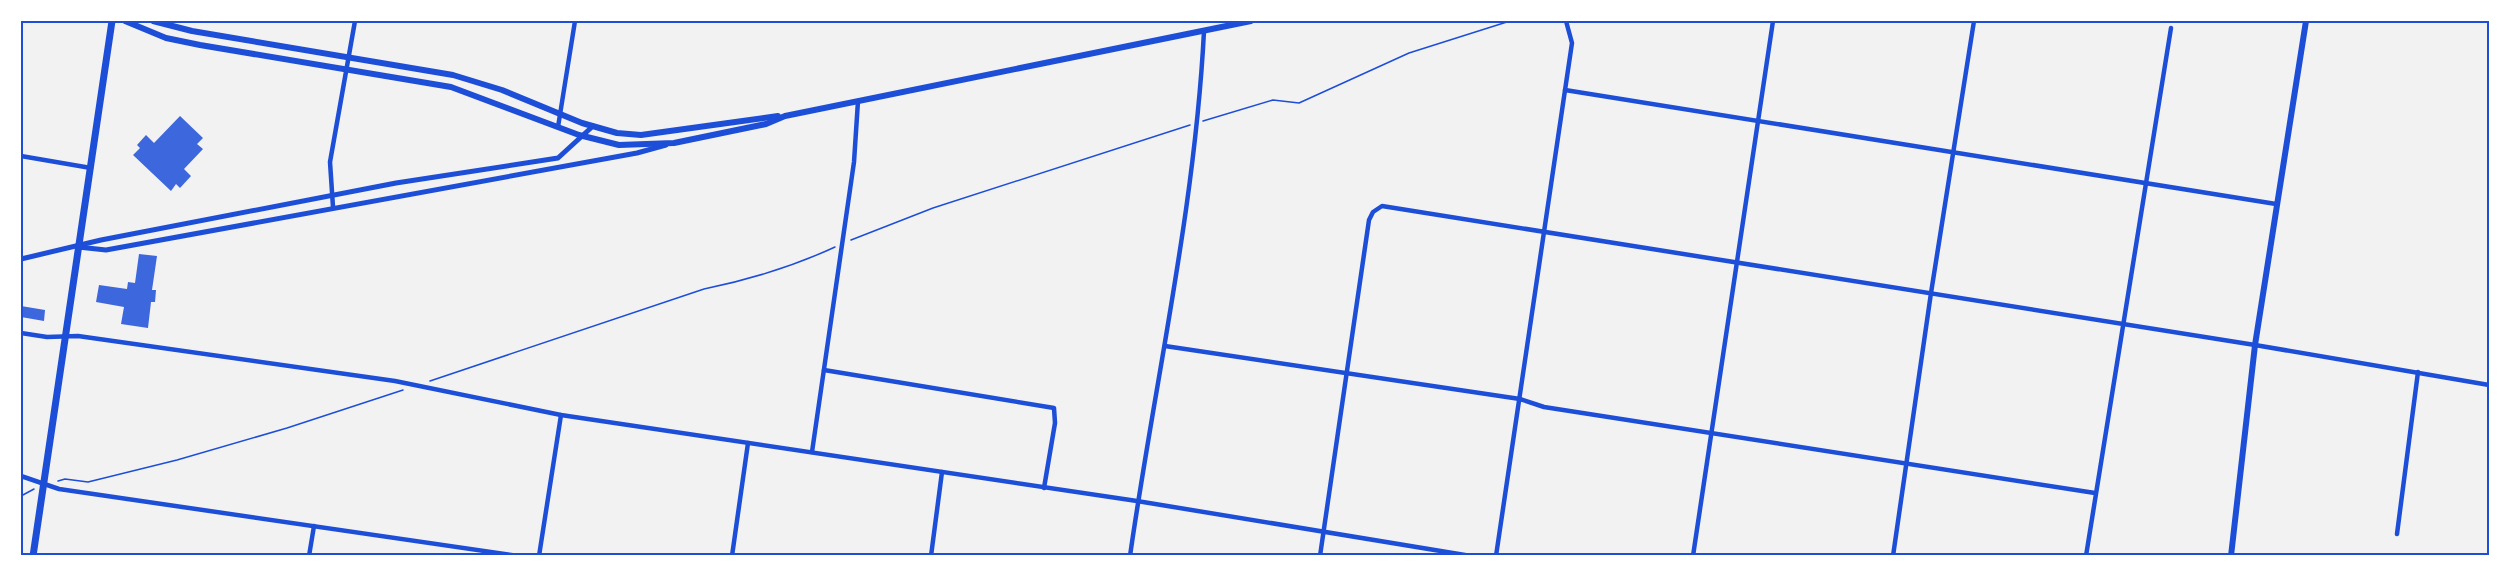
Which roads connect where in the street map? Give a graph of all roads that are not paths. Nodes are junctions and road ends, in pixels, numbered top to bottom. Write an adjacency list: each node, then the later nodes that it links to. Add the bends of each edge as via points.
1 (112, 21): 26 (main road)
2 (125, 21): 14 (main road, via 166,38)
3 (153, 21): 13 (main road)
4 (355, 21): 13 (street)
5 (575, 21): 17 (street)
6 (1251, 21): 12 (main road)
7 (1566, 21): 15 (street, via 1572,43)
8 (1773, 21): 19 (street)
9 (1974, 21): 24 (street)
10 (2306, 21): 29 (main road)
11 (2171, 28): 27 (street)
12 (1204, 31): 16 (main road); 40 (street, via 1180,254)
13 (349, 56): 14 (street); 17 (main road, via 453,75)
14 (347, 68): 20 (main road, via 451,87); 28 (street, via 330,162)
15 (1565, 90): 19 (street); 31 (street)
16 (858, 101): 18 (main road); 41 (street, via 854,162)
17 (560, 114): 20 (street); 21 (main road)
18 (785, 116): 21 (main road, via 641,135); 23 (main road, via 766,124)
19 (1758, 122): 24 (street); 34 (street)
20 (558, 126): 22 (main road)
21 (593, 126): 22 (street)
22 (583, 136): 23 (main road, via 619,145); 28 (street, via 558,158)
23 (674, 143): 30 (street, via 637,153)
24 (1954, 153): 27 (street); 35 (street)
25 (21, 156): 26 (street)
26 (91, 168): 32 (main road)
27 (2146, 183): 29 (street); 36 (street)
28 (331, 196): 30 (street); 32 (street)
29 (2276, 204): 39 (main road)
30 (333, 207): 32 (street, via 106,250)
31 (1544, 233): 34 (street); 42 (street, via 1377,208 1369,220); 45 (street)
32 (78, 247): 33 (street); 38 (main road)
33 (21, 259)
34 (1737, 262): 35 (street); 47 (street)
35 (1931, 293): 36 (street); 50 (street)
36 (2122, 324): 39 (street); 55 (street)
37 (21, 333): 38 (street)
38 (66, 336): 46 (street, via 417,385); 53 (main road)
39 (2256, 345): 43 (street); 73 (main road)
40 (1165, 346): 42 (street); 56 (street)
41 (824, 370): 49 (street); 54 (street, via 1054,408)
42 (1348, 372): 45 (street); 58 (street)
43 (2418, 372): 44 (street); 59 (street)
44 (2489, 385)
45 (1520, 399): 47 (street); 69 (street)
46 (561, 415): 48 (street); 63 (street)
47 (1712, 433): 50 (street); 70 (street)
48 (748, 443): 49 (street); 64 (street)
49 (812, 453): 51 (street)
50 (1907, 463): 55 (street); 71 (street)
51 (942, 472): 54 (street); 65 (street)
52 (21, 476): 53 (street)
53 (45, 484): 57 (street); 60 (main road)
54 (1044, 488): 56 (street)
55 (2094, 493): 72 (street)
56 (1138, 501): 58 (street); 66 (street)
57 (314, 526): 61 (street); 62 (street)
58 (1324, 532): 67 (street); 68 (street)
59 (2397, 534)
60 (33, 556)
61 (309, 556)
62 (518, 556)
63 (539, 556)
64 (732, 556)
65 (931, 556)
66 (1130, 556)
67 (1320, 556)
68 (1471, 556)
69 (1496, 556)
70 (1693, 556)
71 (1893, 556)
72 (2086, 556)
73 (2231, 556)

